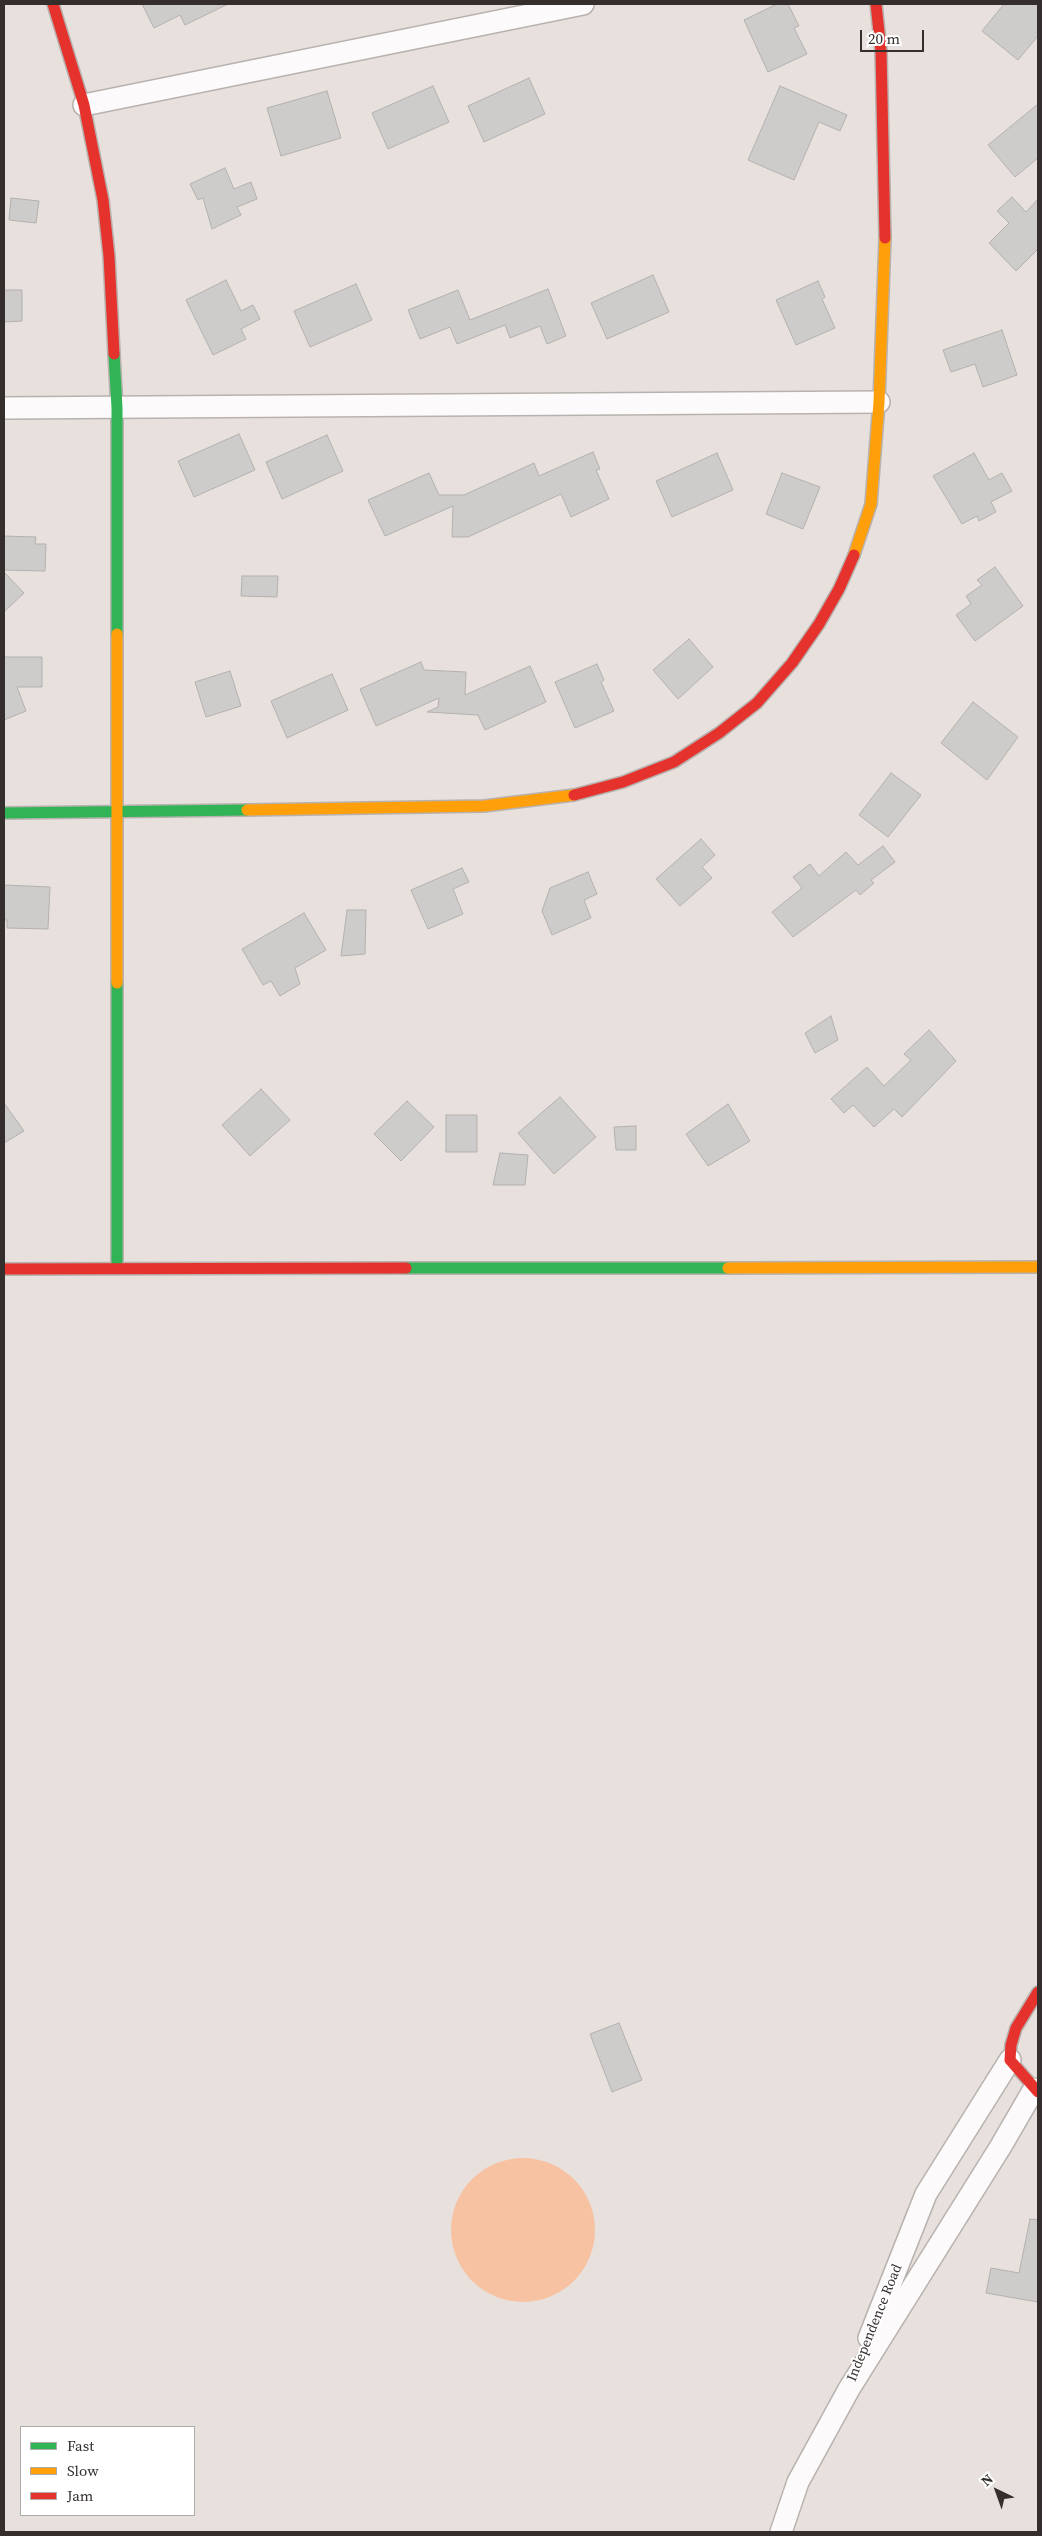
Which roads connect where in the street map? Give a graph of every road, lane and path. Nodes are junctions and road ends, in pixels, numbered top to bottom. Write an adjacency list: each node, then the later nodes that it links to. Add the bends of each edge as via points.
1 (53, 4): 4 (street)
2 (583, 4): 4 (street)
3 (876, 4): 5 (street, via 881,51 885,234)
4 (84, 105): 7 (street, via 103,200)
5 (879, 402): 7 (street); 8 (street, via 871,504 840,589 792,663 757,703 674,762 623,782 566,797 484,806)
6 (4, 408): 7 (street)
7 (117, 408): 8 (street)
8 (118, 813): 9 (street); 11 (street)
9 (4, 814)
10 (1038, 1266): 11 (street)
11 (117, 1268): 12 (street)
12 (4, 1269)
13 (1038, 1992): 14 (street, Independence Road, via 1016,2028)
14 (1010, 2060): 15 (street); 16 (street, Independence Road, via 926,2194)
15 (1037, 2087): 16 (street, Independence Road)
16 (849, 2389): 17 (street, via 798,2482)
17 (781, 2532)

